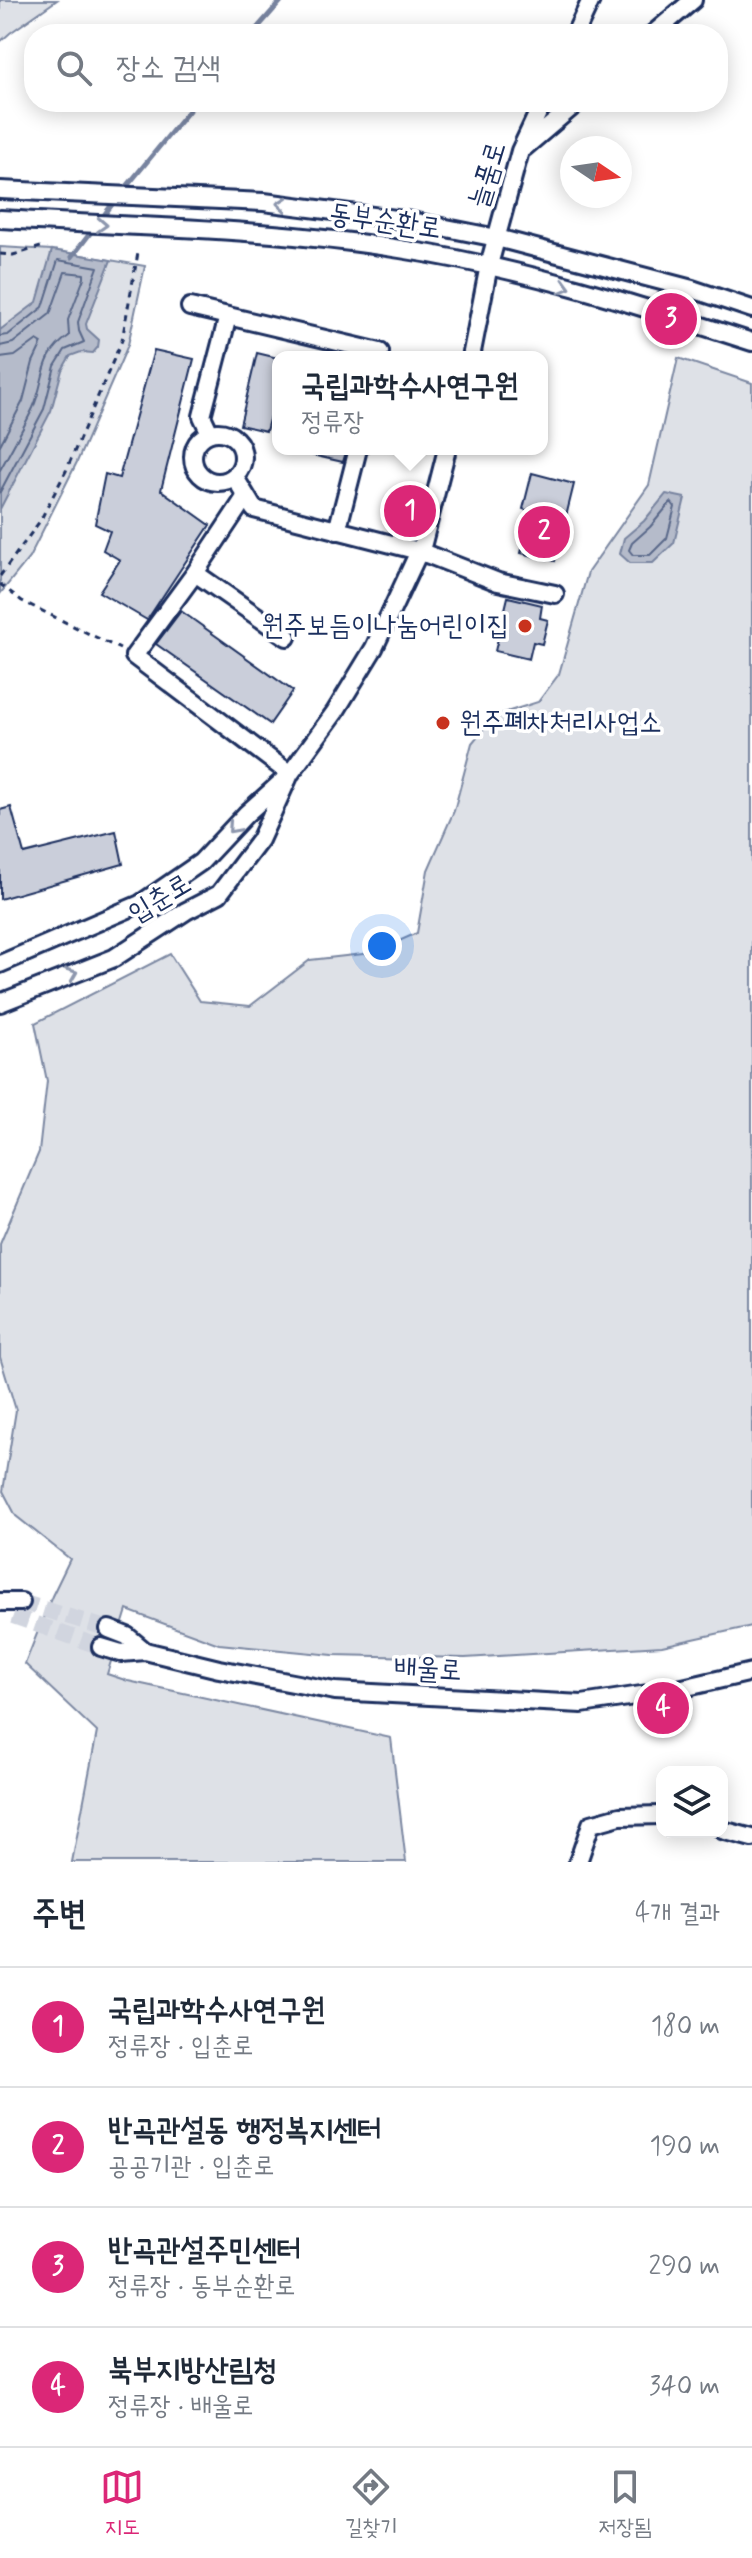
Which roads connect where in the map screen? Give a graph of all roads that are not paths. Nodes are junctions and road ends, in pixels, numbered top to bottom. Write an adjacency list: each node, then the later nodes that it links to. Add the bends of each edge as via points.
1 (591, 0): 3 (street)
2 (693, 0): 4 (street)
3 (580, 24)
4 (665, 24)
5 (538, 112): 7 (street, 늘품로)
6 (566, 112): 7 (street)
7 (520, 151): 10 (street, 늘품로)
8 (0, 190): 10 (street, 동부순환로, one-way to 8, via 264,202)
9 (0, 219): 11 (street, 동부순환로, one-way to 11, via 259,232)
10 (497, 238): 11 (street, 늘품로); 13 (street, 동부순환로)
11 (489, 265): 15 (street, 동부순환로, one-way to 15); 17 (street)
12 (190, 307): 14 (street)
13 (752, 309)
14 (228, 316): 16 (street); 18 (street, via 202,416)
15 (752, 342)
16 (376, 351)
17 (472, 351)
18 (210, 433): 21 (street, via 226,434 238,443 243,458); 21 (street, via 197,444 195,468 215,482)
19 (356, 455): 23 (street)
20 (445, 455): 24 (street, 입춘로)
21 (234, 476): 22 (street)
22 (246, 496): 23 (street, via 254,509); 25 (street)
23 (337, 531): 24 (street)
24 (419, 551): 26 (street, via 498,582); 28 (street, 입춘로, via 374,648)
25 (195, 573): 27 (street); 28 (street, via 134,656)
26 (555, 594)
27 (287, 637)
28 (290, 774): 29 (street, 입춘로, one-way to 29, via 201,862 140,904); 30 (street, 입춘로, one-way to 28, via 114,958 219,894 260,840)
29 (0, 964)
30 (0, 1003)
31 (109, 1629): 33 (street, 배울로)
32 (101, 1647): 33 (street, via 121,1653)
33 (145, 1651): 34 (street, 배울로, via 335,1691 582,1704)
34 (752, 1672)
35 (656, 1815): 38 (street, via 620,1816 591,1824)
36 (728, 1832): 37 (street)
37 (752, 1838)
38 (578, 1862)

